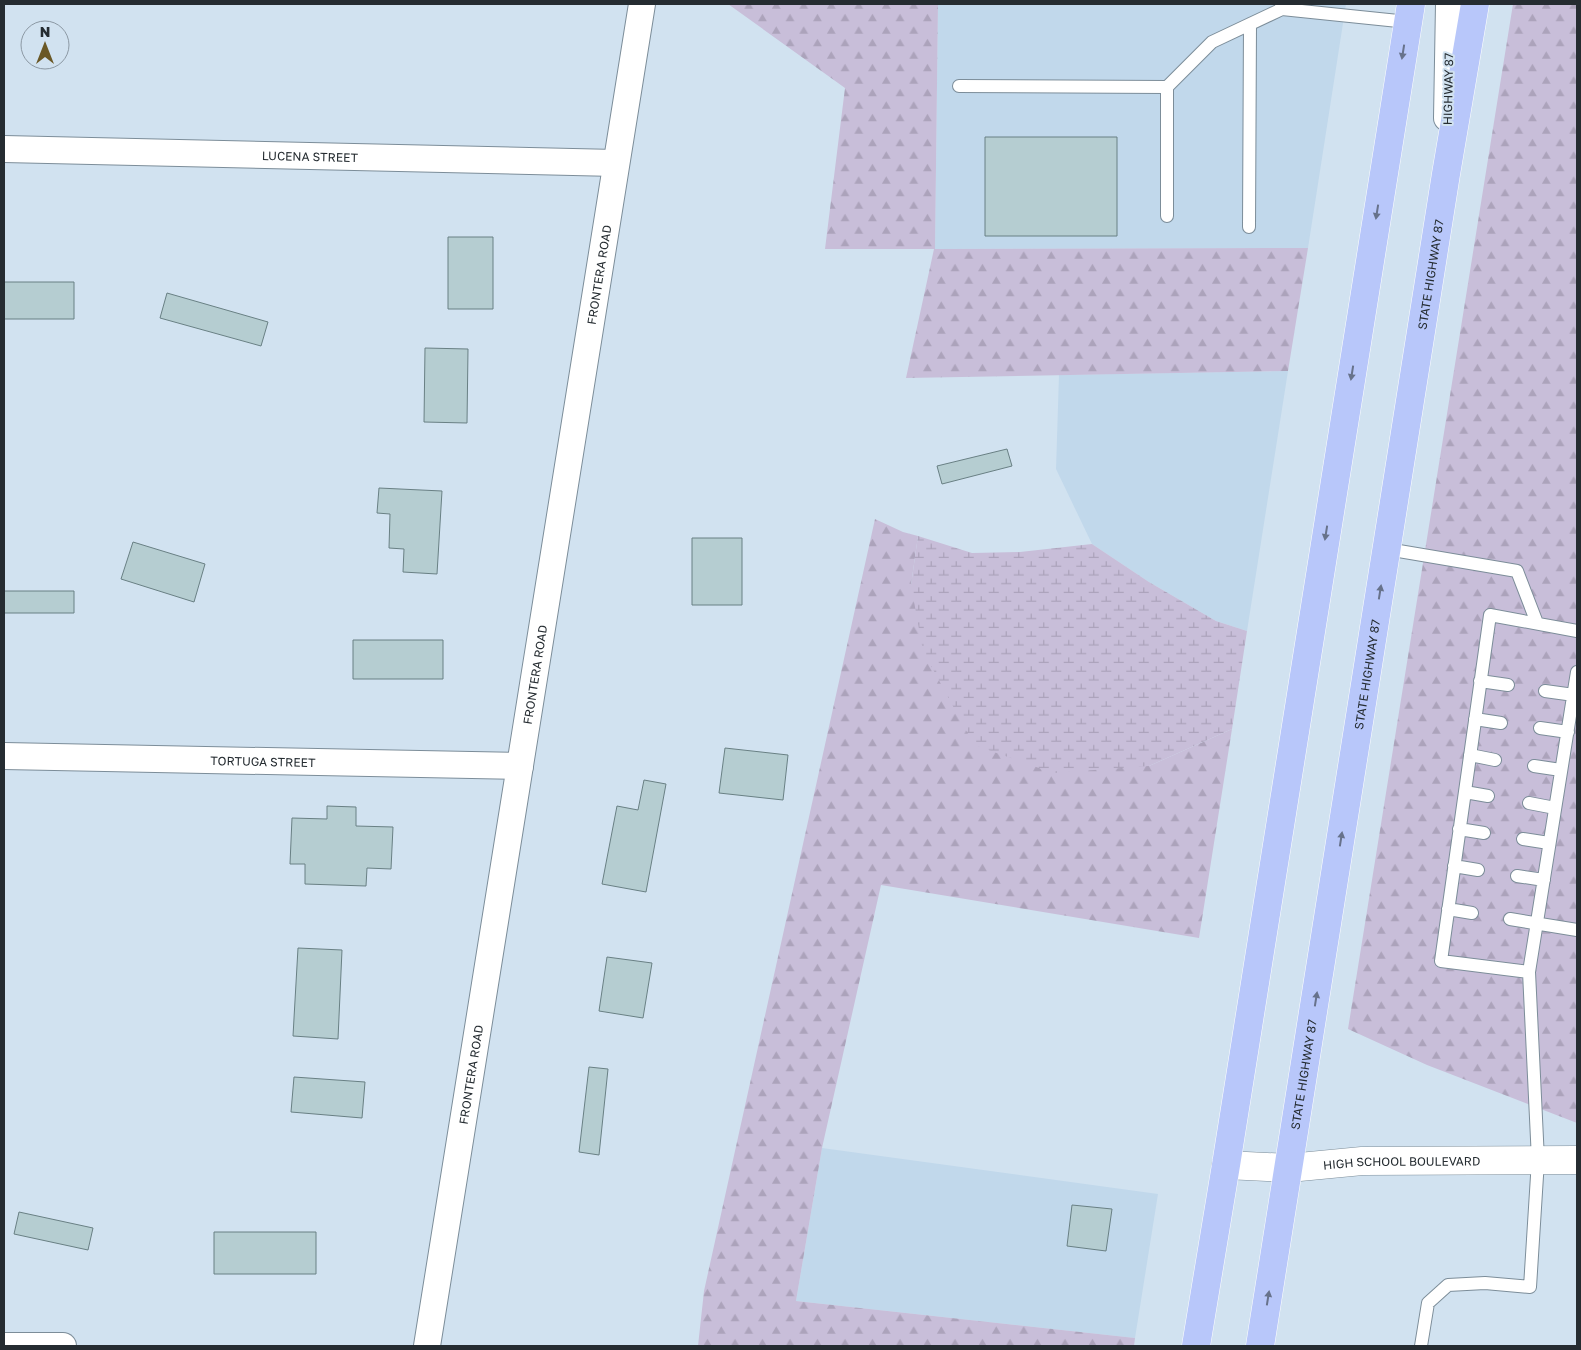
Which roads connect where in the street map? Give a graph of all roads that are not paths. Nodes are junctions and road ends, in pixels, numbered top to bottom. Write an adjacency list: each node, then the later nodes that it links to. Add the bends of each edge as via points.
1 (642, 4): 10 (street, FRONTERA ROAD)
2 (1449, 4): 11 (street, HIGHWAY 87)
3 (1475, 4): 11 (highway, STATE HIGHWAY 87)
4 (1282, 6): 5 (lane); 6 (lane)
5 (1409, 13): 52 (highway, one-way to 52)
6 (1250, 24): 8 (lane, via 1212,42); 13 (lane)
7 (959, 86): 8 (lane)
8 (1167, 87): 12 (lane)
9 (4, 148): 10 (street, LUCENA STREET)
10 (616, 163): 29 (street, FRONTERA ROAD)
11 (1446, 174): 14 (highway, STATE HIGHWAY 87)
12 (1167, 216)
13 (1249, 227)
14 (1387, 549): 15 (lane, via 1517,571); 53 (highway, STATE HIGHWAY 87, one-way to 14)
15 (1536, 623): 16 (lane); 18 (lane, via 1490,615)
16 (1577, 631)
17 (1577, 672): 21 (lane)
18 (1480, 681): 19 (lane); 22 (lane)
19 (1508, 685)
20 (1545, 691): 21 (lane)
21 (1574, 696): 25 (lane)
22 (1475, 719): 23 (lane); 26 (lane)
23 (1501, 723)
24 (1540, 728): 25 (lane)
25 (1568, 732): 31 (lane)
26 (1470, 755): 28 (lane); 32 (lane)
27 (4, 756): 29 (street, TORTUGA STREET)
28 (1495, 760)
29 (520, 766): 56 (street, FRONTERA ROAD)
30 (1534, 766): 31 (lane)
31 (1562, 770): 35 (lane)
32 (1465, 792): 33 (lane); 36 (lane)
33 (1488, 796)
34 (1529, 803): 35 (lane)
35 (1555, 808): 39 (lane)
36 (1459, 829): 37 (lane); 40 (lane)
37 (1484, 833)
38 (1523, 839): 39 (lane)
39 (1549, 843): 43 (lane)
40 (1454, 866): 41 (lane); 44 (lane)
41 (1478, 870)
42 (1517, 876): 43 (lane)
43 (1544, 880): 47 (lane)
44 (1448, 909): 45 (lane); 49 (lane, via 1441,961)
45 (1472, 913)
46 (1510, 919): 47 (lane)
47 (1536, 924): 48 (lane); 49 (lane)
48 (1577, 930)
49 (1529, 972): 50 (lane)
50 (1538, 1160): 51 (street, HIGH SCHOOL BOULEVARD); 53 (street, HIGH SCHOOL BOULEVARD, via 1362,1161); 59 (lane, via 1530,1287 1448,1284 1428,1303)
51 (1577, 1160)
52 (1226, 1165): 53 (street, HIGH SCHOOL BOULEVARD); 57 (highway)
53 (1289, 1168): 58 (highway, STATE HIGHWAY 87, one-way to 53)
54 (4, 1346): 55 (street)
55 (63, 1346)
56 (427, 1346)
57 (1196, 1346)
58 (1260, 1346)
59 (1421, 1346)

